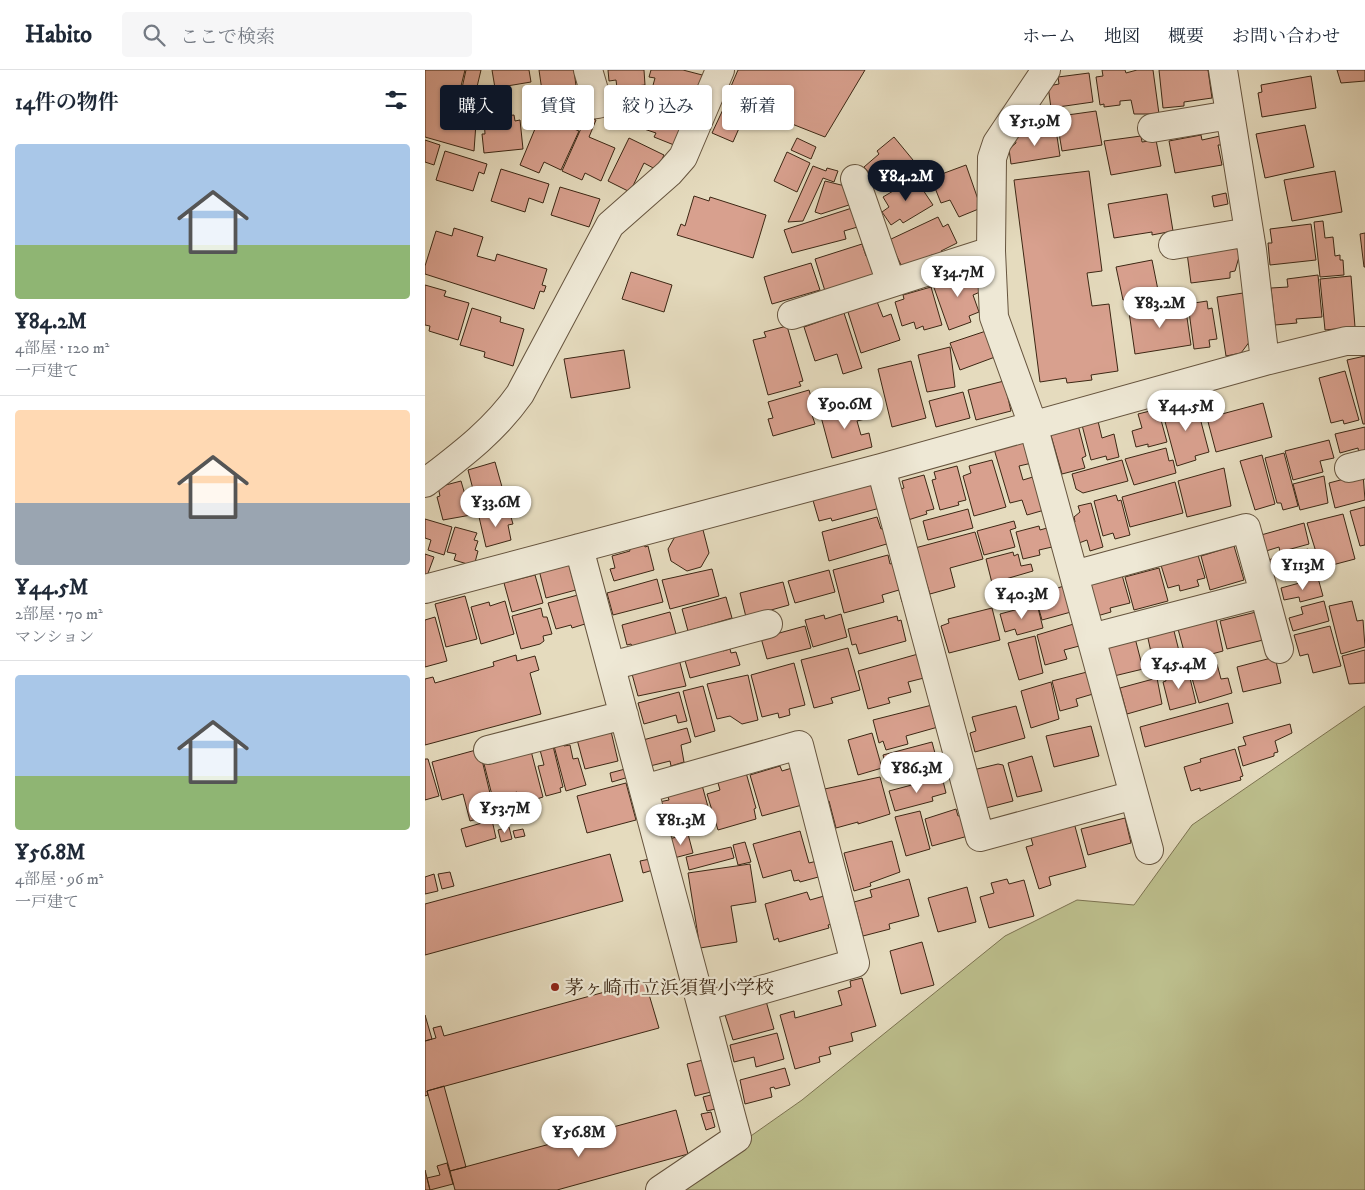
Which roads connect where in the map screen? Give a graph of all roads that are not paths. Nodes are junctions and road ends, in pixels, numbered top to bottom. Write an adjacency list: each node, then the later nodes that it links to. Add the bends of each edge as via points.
1 (588, 70): 5 (street)
2 (720, 70): 20 (street, via 683,157 610,225 508,412 480,441)
3 (1046, 70): 13 (street, via 997,143 992,158)
4 (1223, 70): 8 (street)
5 (593, 85)
6 (594, 89): 7 (street, via 599,104)
7 (594, 105)
8 (1230, 115): 9 (street); 11 (street)
9 (1152, 128)
10 (855, 179): 14 (street)
11 (1249, 232): 12 (street); 17 (street)
12 (1173, 245)
13 (991, 251): 14 (street); 18 (street, via 994,317)
14 (891, 283): 15 (street)
15 (792, 315)
16 (1365, 341): 17 (street, via 1346,341)
17 (1265, 361): 18 (street)
18 (1033, 425): 19 (street); 22 (street)
19 (881, 468): 21 (street); 32 (street, via 979,837)
20 (425, 483)
21 (579, 548): 23 (street); 28 (street)
22 (1074, 575): 24 (street, via 1245,528); 26 (street)
23 (425, 589)
24 (1264, 593): 26 (street); 27 (street)
25 (768, 624): 28 (street)
26 (1091, 638): 32 (street)
27 (1279, 649)
28 (611, 666): 29 (street)
29 (624, 715): 30 (street); 31 (street)
30 (488, 750)
31 (644, 789): 34 (street); 34 (street, via 799,745 855,963)
32 (1134, 795): 33 (street)
33 (1149, 850)
34 (703, 1007): 35 (street, via 737,1138)
35 (660, 1190)

